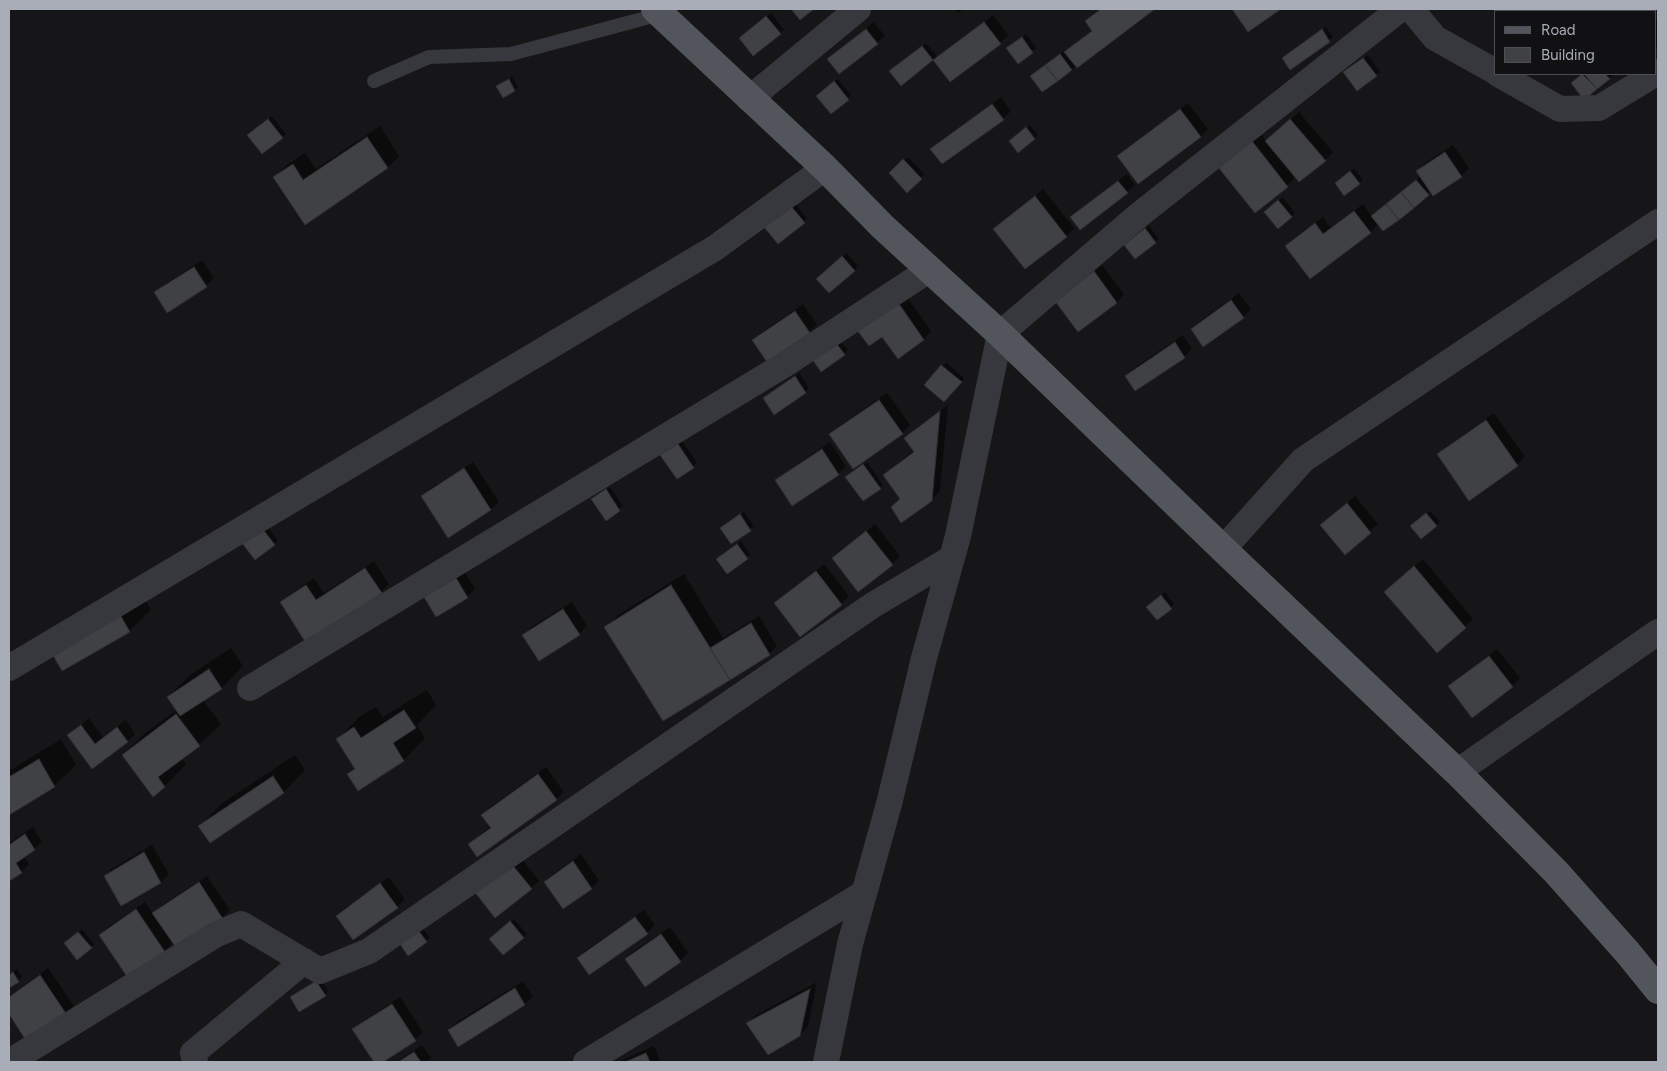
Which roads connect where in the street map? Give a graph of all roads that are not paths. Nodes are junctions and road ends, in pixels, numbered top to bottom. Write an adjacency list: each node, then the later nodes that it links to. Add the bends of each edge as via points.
1 (858, 9): 9 (street)
2 (1400, 9): 13 (street, via 1139,215)
3 (1411, 9): 5 (street, via 1435,38)
4 (658, 12): 8 (lane, via 511,54 429,57); 9 (main road)
5 (1494, 71)
6 (1500, 75): 7 (street, via 1560,109 1599,108)
7 (1653, 75)
8 (374, 81)
9 (750, 99): 10 (main road)
10 (825, 168): 12 (main road); 17 (street, via 715,248)
11 (1658, 222): 14 (street, via 1303,460)
12 (929, 270): 13 (main road); 18 (street, via 784,365)
13 (1000, 334): 14 (main road); 15 (street)
14 (1223, 549): 19 (main road)
15 (952, 558): 20 (street); 21 (street, via 873,605 369,951 320,971)
16 (1658, 632): 19 (street)
17 (9, 668)
18 (250, 688)
19 (1457, 772): 22 (main road, via 1556,872)
20 (864, 894): 25 (street); 26 (street, via 850,944)
21 (304, 961): 23 (street, via 241,924 217,934); 24 (street, via 193,1053)
22 (1658, 990)
23 (9, 1062)
24 (196, 1062)
25 (586, 1062)
26 (826, 1062)

